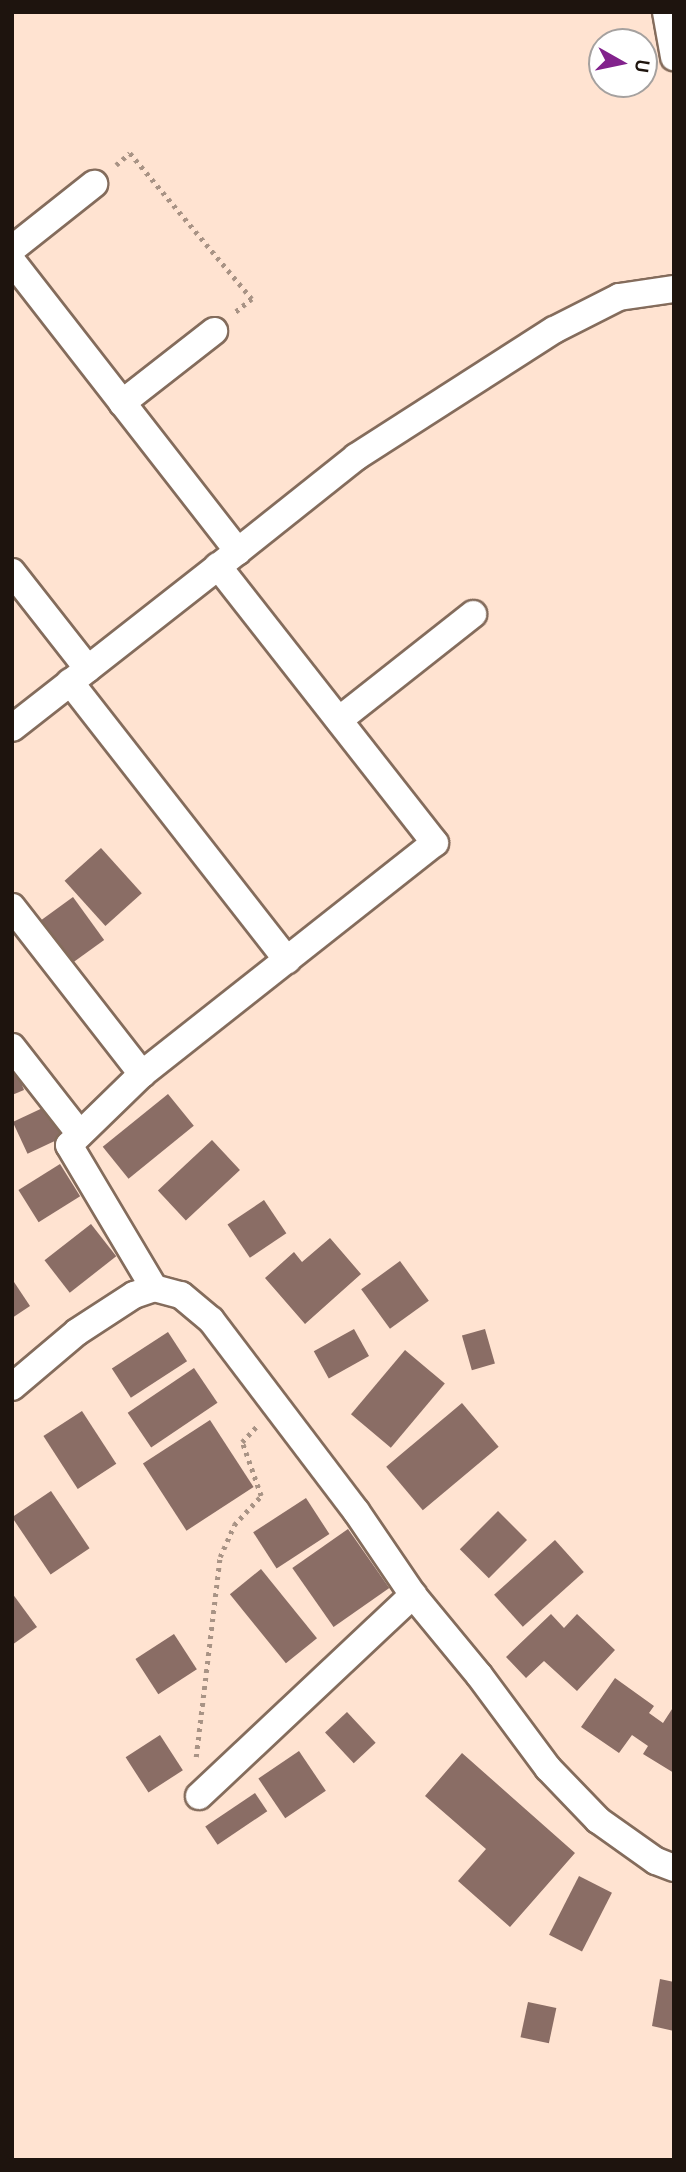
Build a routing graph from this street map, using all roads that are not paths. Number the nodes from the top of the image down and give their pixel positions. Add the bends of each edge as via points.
1 (666, 12) edge
2 (674, 57) edge
3 (94, 184) road end
4 (12, 249) edge
5 (12, 261) edge
6 (674, 289) edge
7 (214, 331) road end
8 (122, 403) junction
9 (228, 558) junction
10 (12, 572) edge
11 (473, 614) dead end
12 (79, 676) junction
13 (339, 720) junction
14 (12, 728) edge
15 (12, 907) edge
16 (287, 960) junction
17 (12, 1047) edge
18 (142, 1074) junction
19 (80, 1134) junction
20 (154, 1288) junction
21 (12, 1387) edge
22 (413, 1595) junction
23 (199, 1796) road end
24 (674, 1868) edge

1 - 2 street
3 - 4 street
5 - 8 street
6 - 9 street via 619,297 554,330 355,457
7 - 8 street
8 - 9 street
9 - 12 street
9 - 13 street
10 - 12 street
11 - 13 street
12 - 14 street
12 - 16 street
13 - 16 street via 435,843
15 - 18 street
16 - 18 street
17 - 19 street
18 - 19 street
19 - 20 street via 69,1144
20 - 21 street via 134,1295 77,1332
20 - 22 street via 181,1295 211,1320 356,1511
22 - 23 street
22 - 24 street via 548,1768 590,1812 656,1861

